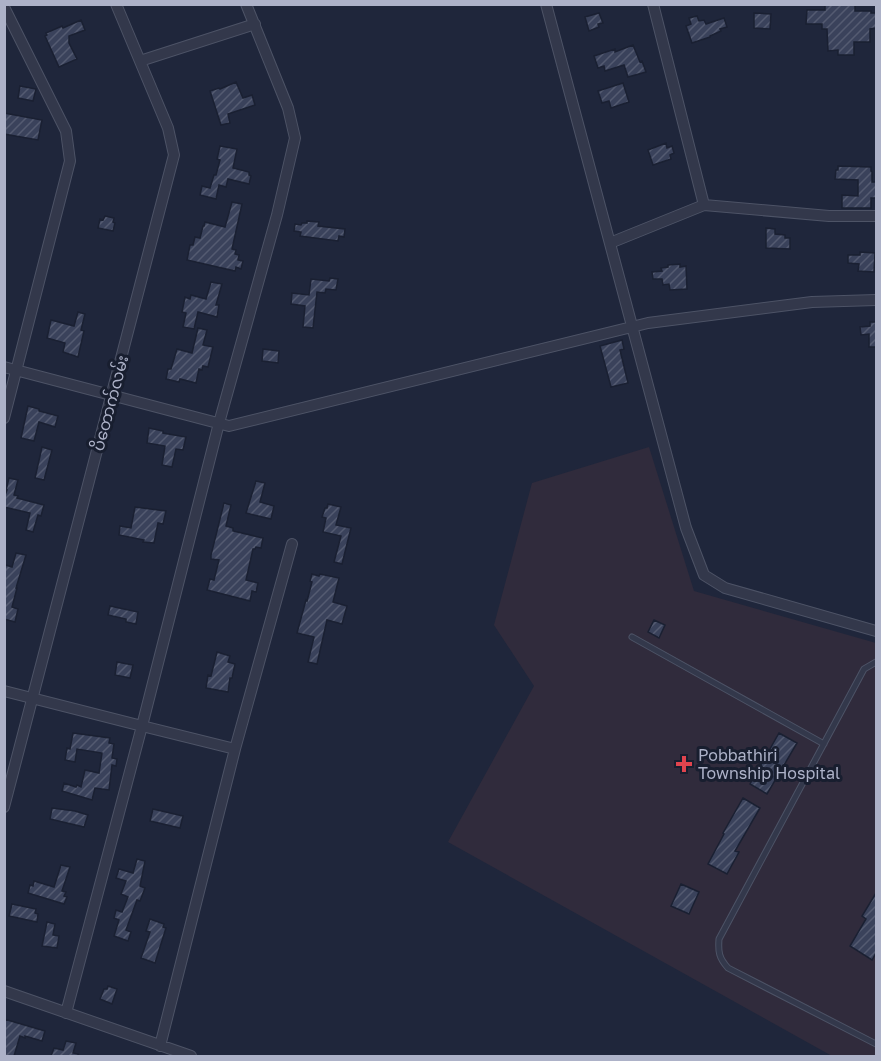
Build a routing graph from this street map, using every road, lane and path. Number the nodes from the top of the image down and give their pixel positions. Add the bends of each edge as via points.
1 (116, 4) edge
2 (246, 4) edge
3 (546, 4) edge
4 (653, 4) edge
5 (5, 11) edge
6 (255, 24) junction
7 (140, 61) junction
8 (704, 205) junction
9 (876, 216) edge
10 (610, 243) junction
11 (876, 300) edge
12 (632, 327) junction
13 (4, 367) edge
14 (17, 370) junction
15 (112, 395) junction
16 (4, 418) edge
17 (219, 423) junction
18 (292, 544) dead end
19 (876, 631) edge
20 (632, 637) dead end
21 (876, 662) edge
22 (4, 691) edge
23 (33, 699) junction
24 (142, 726) junction
25 (824, 744) junction
26 (235, 749) junction
27 (4, 807) edge
28 (4, 991) edge
29 (66, 1013) junction
30 (876, 1044) edge
31 (160, 1046) junction
32 (191, 1056) edge

1 - 7 street, ပိတောက်လမ်း
2 - 6 street
3 - 10 street
4 - 8 street
5 - 14 street via 66,131 70,161
6 - 7 street
6 - 17 street via 288,108 295,138
7 - 15 street, ပိတောက်လမ်း via 168,128 174,155
8 - 9 street via 828,216
8 - 10 street
10 - 12 street
11 - 12 street via 812,302
12 - 17 street via 229,426
12 - 19 street via 686,528 704,574 725,588
13 - 14 street
14 - 15 street
14 - 16 street
15 - 17 street
15 - 23 street, ပိတောက်လမ်း
17 - 24 street
18 - 26 street
20 - 25 lane
21 - 25 lane via 864,669
22 - 23 street
23 - 24 street
23 - 27 street, ပိတောက်လမ်း
24 - 26 street
24 - 29 street
25 - 30 lane via 719,939 718,951 728,968
26 - 31 street
28 - 29 street
29 - 31 street
31 - 32 street

